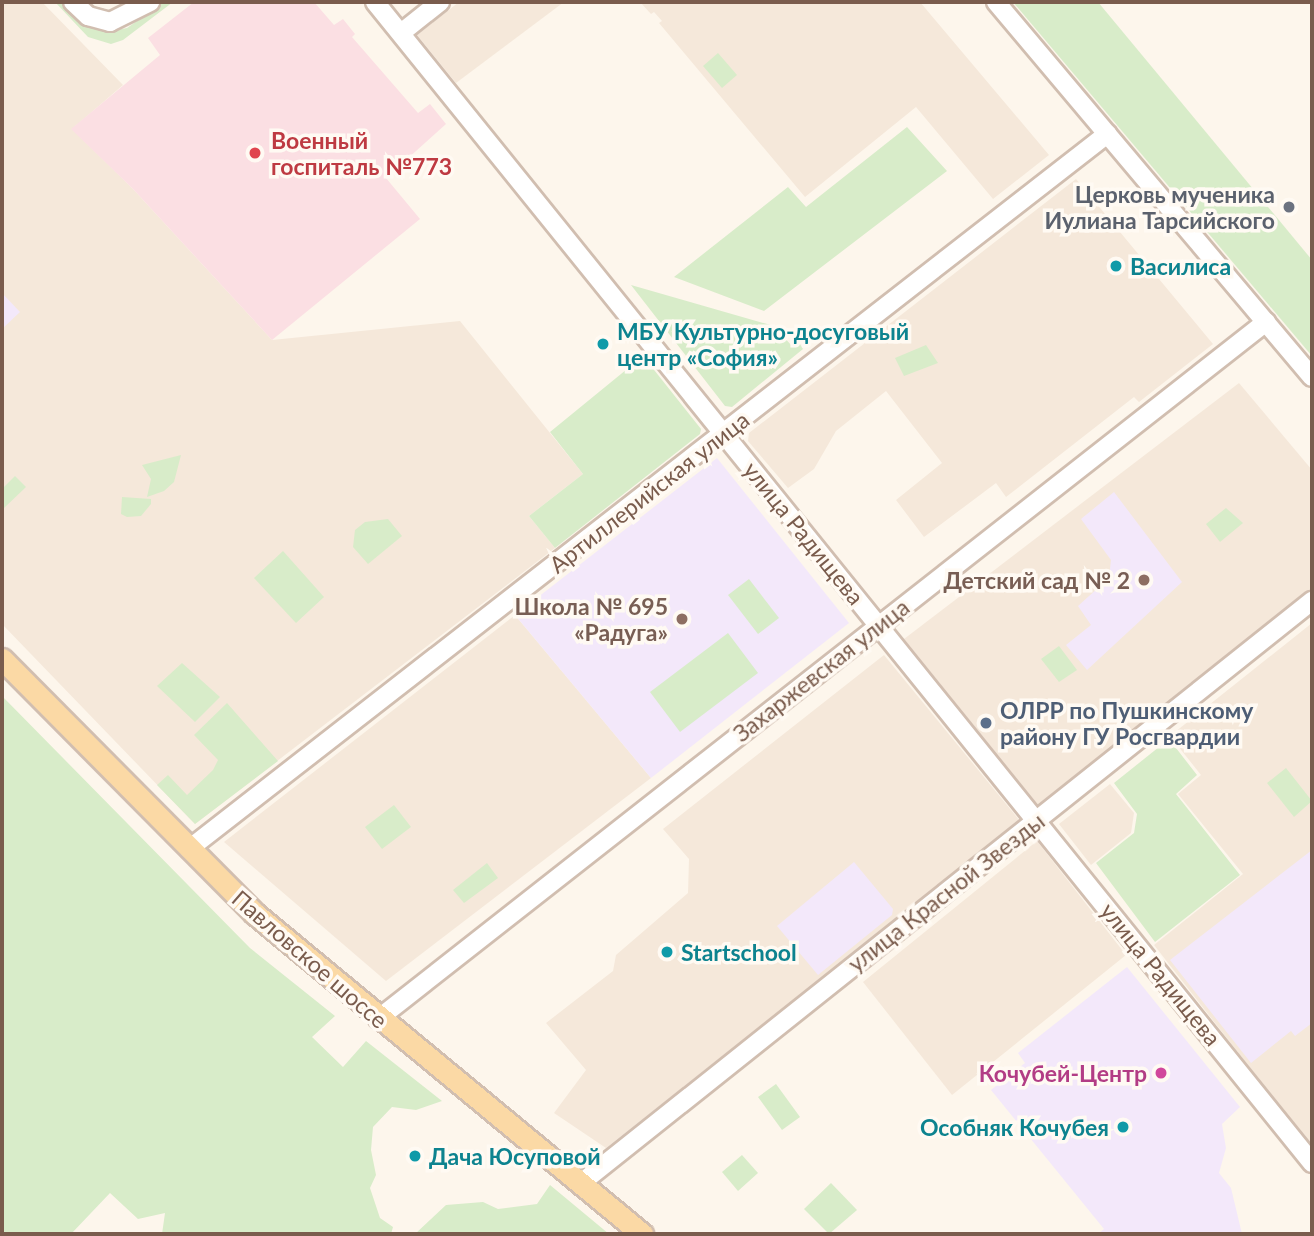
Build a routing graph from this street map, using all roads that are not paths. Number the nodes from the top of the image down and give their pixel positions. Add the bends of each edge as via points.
1 (73, 2) edge
2 (150, 2) edge
3 (375, 2) edge
4 (440, 2) edge
5 (996, 2) edge
6 (401, 33) junction
7 (1107, 135) junction
8 (1266, 323) junction
9 (1312, 377) edge
10 (724, 433) junction
11 (1312, 601) edge
12 (879, 624) junction
13 (2, 659) edge
14 (1038, 820) junction
15 (189, 849) junction
16 (378, 1019) junction
17 (1312, 1163) edge
18 (580, 1184) junction
19 (642, 1234) edge

1 - 2 street via 88,16 110,22
3 - 6 street, улица Радищева
4 - 6 street
5 - 7 street
6 - 10 street, улица Радищева
7 - 8 street
7 - 10 street, Артиллерийская улица
8 - 9 street
8 - 12 street, Захаржевская улица
10 - 12 street, улица Радищева
10 - 15 street, Артиллерийская улица
11 - 14 street, улица Красной Звезды
12 - 14 street, улица Радищева
12 - 16 street, Захаржевская улица
13 - 15 main road, Павловское шоссе
14 - 17 street, улица Радищева
14 - 18 street, улица Красной Звезды
15 - 16 main road, Павловское шоссе via 254,913
16 - 18 main road, Павловское шоссе
18 - 19 main road, Павловское шоссе

